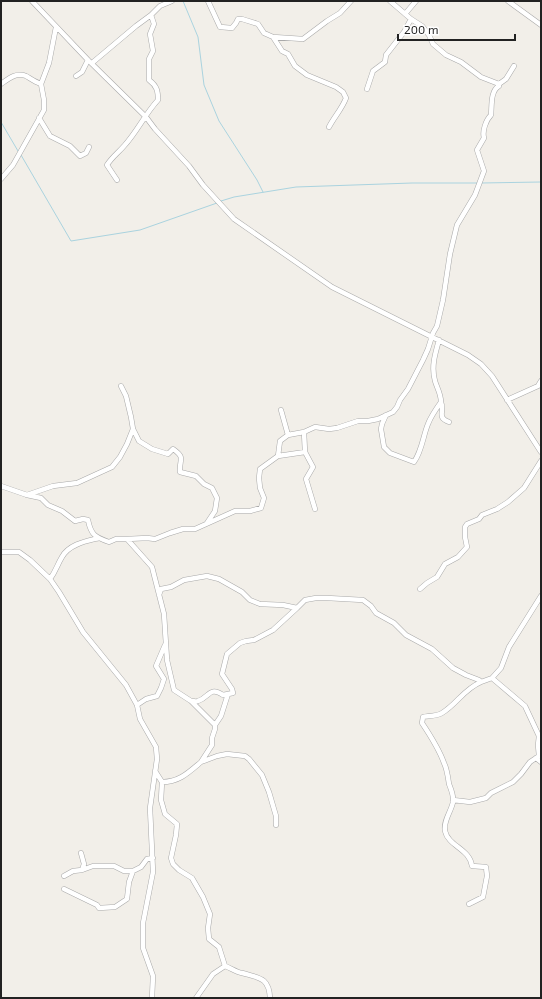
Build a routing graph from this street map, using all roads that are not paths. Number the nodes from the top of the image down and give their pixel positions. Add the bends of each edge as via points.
1 (32, 1) edge
2 (172, 1) edge
3 (208, 1) edge
4 (351, 1) edge
5 (390, 1) edge
6 (416, 1) edge
7 (508, 1) edge
8 (405, 14) junction
9 (151, 15) junction
10 (411, 20) junction
11 (541, 25) edge
12 (56, 27) junction
13 (273, 37) junction
14 (90, 61) junction
15 (514, 66) dead end
16 (76, 76) dead end
17 (1, 84) edge
18 (41, 84) junction
19 (499, 84) junction
20 (366, 89) dead end
21 (146, 117) junction
22 (39, 118) junction
23 (329, 127) dead end
24 (89, 147) dead end
25 (1, 179) edge
26 (117, 180) dead end
27 (432, 337) junction
28 (440, 340) junction
29 (541, 381) edge
30 (121, 386) dead end
31 (507, 400) junction
32 (441, 402) junction
33 (281, 410) dead end
34 (386, 415) junction
35 (450, 422) dead end
36 (133, 429) junction
37 (304, 432) junction
38 (288, 436) junction
39 (305, 452) junction
40 (541, 452) edge
41 (278, 456) junction
42 (541, 461) edge
43 (1, 486) edge
44 (27, 495) junction
45 (315, 509) dead end
46 (207, 523) junction
47 (99, 538) junction
48 (127, 539) junction
49 (1, 552) edge
50 (50, 579) junction
51 (420, 589) dead end
52 (159, 596) junction
53 (541, 596) edge
54 (297, 608) junction
55 (165, 645) junction
56 (492, 678) junction
57 (481, 682) junction
58 (228, 694) junction
59 (191, 701) junction
60 (137, 705) junction
61 (215, 725) junction
62 (540, 736) edge
63 (201, 762) junction
64 (156, 771) junction
65 (162, 782) junction
66 (453, 800) junction
67 (276, 825) dead end
68 (81, 853) dead end
69 (153, 858) junction
70 (82, 870) junction
71 (133, 871) junction
72 (64, 876) dead end
73 (64, 889) dead end
74 (469, 904) dead end
75 (225, 966) junction
76 (152, 998) edge
77 (196, 998) edge
78 (270, 998) edge

1 - 12 street
2 - 9 street via 160,6
3 - 13 street via 220,27 232,28 238,19 242,18 258,24 264,33
4 - 13 street via 340,13 303,39
5 - 8 street
6 - 8 street
7 - 11 street
8 - 10 street
9 - 14 street
9 - 21 street via 154,24 150,34 153,51 149,59 149,80 155,84 158,100
10 - 19 street via 422,26 433,44 446,55 462,62 481,77
10 - 20 street via 386,55 385,62 373,71
12 - 14 street
12 - 18 street via 49,63
13 - 23 street via 295,66 307,75 343,92 346,98 342,110 334,117
14 - 16 street
14 - 21 street
15 - 19 street via 506,79
17 - 18 street via 10,77 25,76
18 - 22 street via 44,110
19 - 27 street via 495,90 491,116 482,134 484,138 477,150 484,171 475,195 457,225 443,300
21 - 26 street via 107,165
21 - 27 street via 234,219 332,287
22 - 24 street via 50,136 70,146 80,156 86,153
22 - 25 street via 13,165
27 - 28 street
27 - 34 street via 408,389 393,412
28 - 31 street via 481,364
28 - 32 street via 433,370
29 - 31 street via 538,386
30 - 36 street via 128,403
31 - 40 street
32 - 34 street via 428,423 422,447 414,462 384,447 381,429
32 - 35 street via 442,417
33 - 38 street
34 - 37 street via 368,421 350,422 337,428 315,427
36 - 44 street via 120,457 112,467 77,483 53,486
36 - 46 street via 139,442 152,449 168,454 173,449 180,454 180,472 196,476 212,488 217,498 215,511
37 - 38 street
37 - 39 street
38 - 41 street via 280,441
39 - 41 street
39 - 45 street via 314,467 306,479
41 - 46 street via 260,469 260,488 264,498 261,508 235,512
42 - 51 street via 524,488 508,502 467,524 467,547 458,557 445,564 437,577
43 - 44 street
44 - 47 street via 41,498 75,521 88,520 90,531
46 - 48 street via 195,529 170,532 155,539
47 - 48 street via 109,542
47 - 50 street via 75,545 63,555 57,571
48 - 52 street via 152,567
49 - 50 street via 19,552
50 - 60 street via 83,632 126,685
52 - 54 street via 161,589 184,580 207,576 219,579 260,604
52 - 55 street via 164,614
53 - 56 street via 509,647 501,668
54 - 57 street via 305,600 316,598 363,600 376,613 394,623 406,635 432,649 453,668
54 - 58 street via 273,630 254,640 240,643 227,654 222,674 232,689 233,693
55 - 59 street via 174,690
55 - 60 street via 156,666 164,679 161,688 157,696
56 - 57 street
56 - 62 street via 525,706
57 - 66 street via 466,690 441,714 423,717 422,722 444,763
58 - 59 street via 223,695 217,691 198,701
58 - 61 street via 221,716
59 - 61 street
60 - 64 street via 140,719 158,753
61 - 63 street via 212,745
62 - 66 street via 538,757 530,762 513,782 486,798 470,802
63 - 65 street via 177,780
63 - 67 street via 227,754 246,756 262,775 276,816
64 - 65 street
64 - 69 street via 150,808
65 - 75 street via 165,814 177,824 171,858 173,864 196,882 210,914 209,939 219,947
66 - 74 street via 445,823 445,832 471,859 472,866 486,867 483,897
68 - 70 street via 84,864
69 - 71 street via 147,859 141,867
69 - 76 street via 152,880 143,923 145,954 153,976
70 - 71 street via 93,866 114,866 124,871
70 - 72 street
71 - 73 street via 127,899 115,907 99,908
75 - 77 street via 213,974
75 - 78 street via 260,978 267,983

